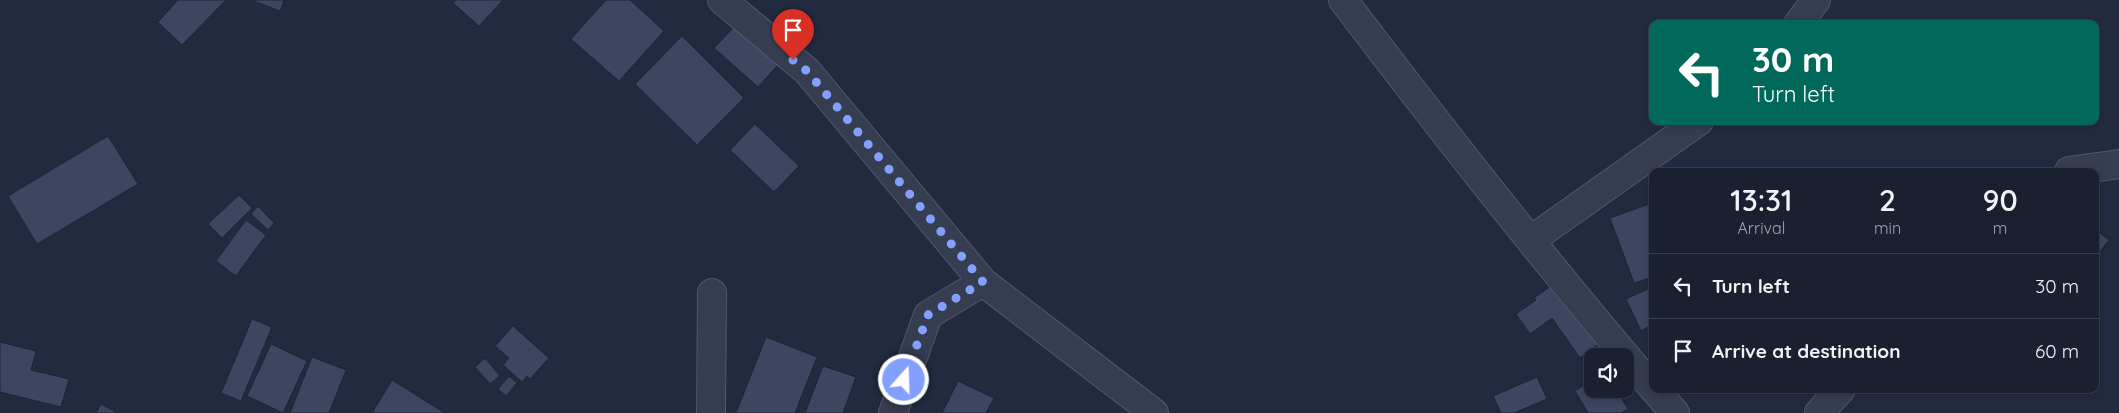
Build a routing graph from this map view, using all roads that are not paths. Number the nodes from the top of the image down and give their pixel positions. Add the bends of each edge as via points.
1 (722, 0) edge
2 (1343, 0) edge
3 (1816, 0) edge
4 (1801, 20) edge
5 (1693, 125) edge
6 (2119, 164) edge
7 (2090, 168) edge
8 (1531, 240) junction
9 (983, 282) junction
10 (712, 293) dead end
11 (1649, 383) edge
12 (1657, 393) edge
13 (1837, 393) edge
14 (711, 413) edge
15 (893, 413) edge
16 (1154, 413) edge
17 (1675, 413) edge
18 (1818, 413) edge

1 - 9 street via 807,71
2 - 8 street
3 - 4 street
5 - 8 street
6 - 7 street
8 - 11 street
9 - 15 street via 928,315
9 - 16 street
10 - 14 street
12 - 17 street
13 - 18 street

